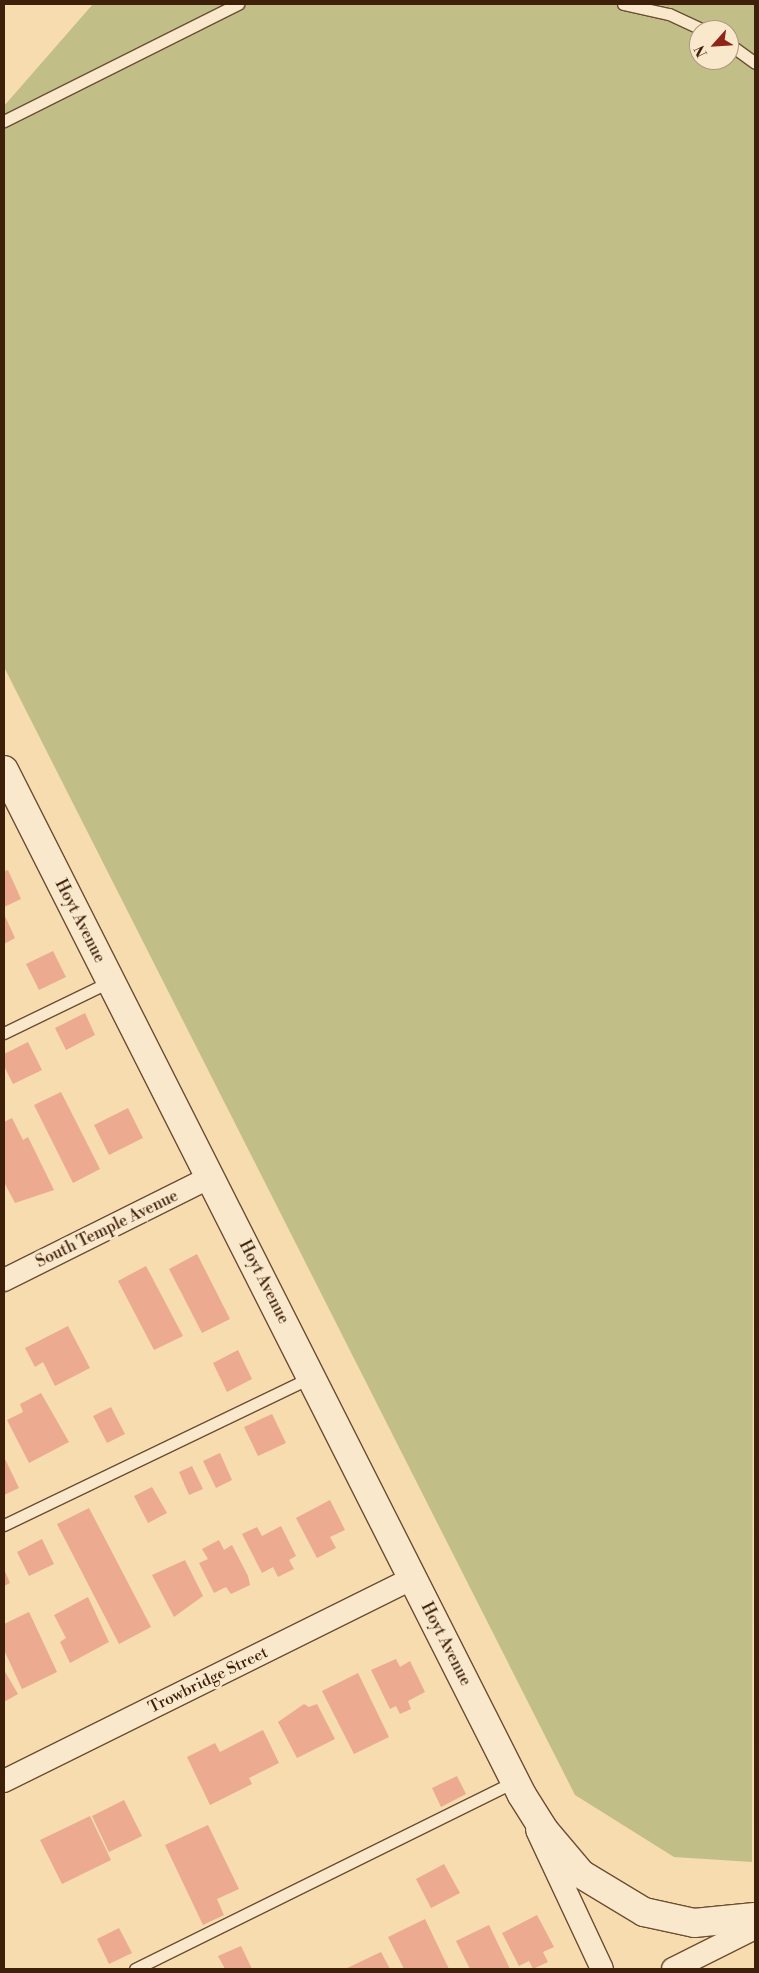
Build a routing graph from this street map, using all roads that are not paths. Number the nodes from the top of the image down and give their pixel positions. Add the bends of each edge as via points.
1 (238, 4) edge
2 (623, 4) edge
3 (689, 23) edge
4 (739, 51) edge
5 (755, 63) edge
6 (4, 121) edge
7 (7, 783) edge
8 (111, 980) junction
9 (4, 1033) edge
10 (211, 1178) junction
11 (4, 1280) edge
12 (312, 1377) junction
13 (4, 1525) edge
14 (413, 1578) junction
15 (4, 1781) edge
16 (519, 1788) junction
17 (755, 1917) edge
18 (755, 1928) edge
19 (135, 1969) edge
20 (602, 1969) edge
21 (673, 1969) edge

1 - 6 lane
2 - 3 lane via 669,14
4 - 5 lane
7 - 8 main road, Hoyt Avenue
8 - 9 lane
8 - 10 main road, Hoyt Avenue
10 - 11 street, South Temple Avenue
10 - 12 main road, Hoyt Avenue
12 - 13 lane
12 - 14 main road, Hoyt Avenue
14 - 15 street, Trowbridge Street
14 - 16 main road, Hoyt Avenue
16 - 17 main road, Hoyt Avenue via 561,1854 581,1874 628,1905 662,1918 713,1923
16 - 19 lane
16 - 20 street, Hoyt Avenue
18 - 21 street

